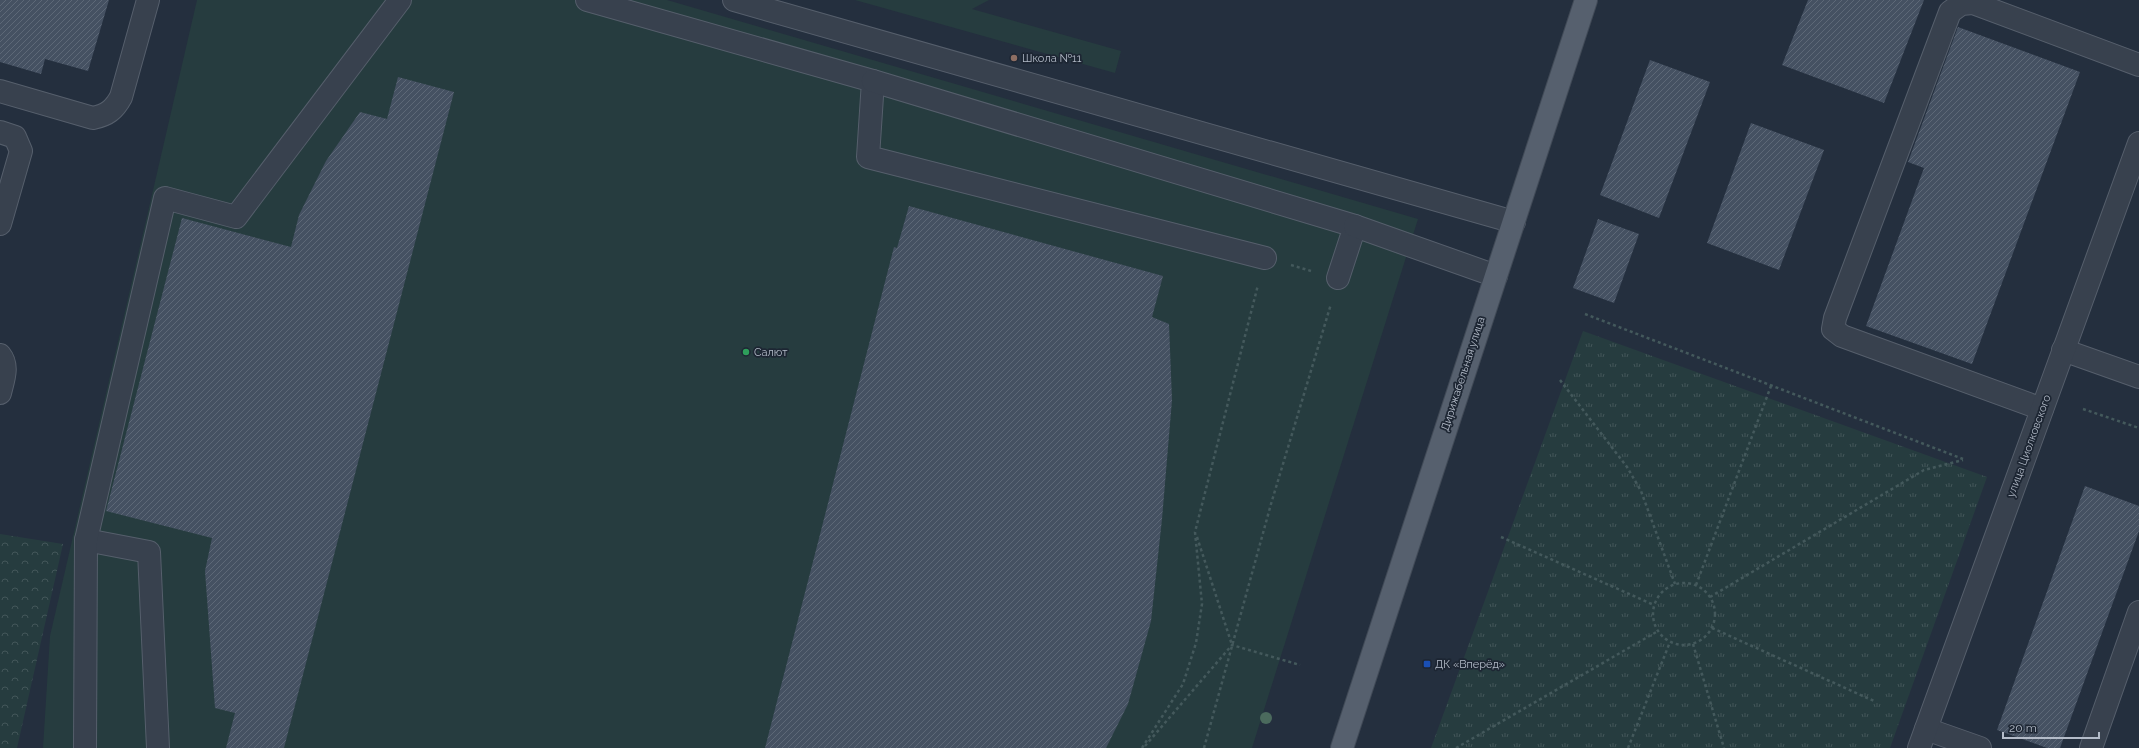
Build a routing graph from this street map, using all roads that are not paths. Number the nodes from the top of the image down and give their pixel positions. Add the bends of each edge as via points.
1 (148, 0) edge
2 (400, 0) edge
3 (587, 0) edge
4 (734, 0) edge
5 (1586, 0) edge
6 (2139, 65) edge
7 (873, 81) junction
8 (0, 91) edge
9 (0, 132) edge
10 (2139, 143) edge
11 (1514, 222) junction
12 (0, 224) edge
13 (1355, 226) junction
14 (1265, 258) road end
15 (1496, 276) junction
16 (1338, 278) road end
17 (2063, 350) junction
18 (0, 355) edge
19 (2139, 377) edge
20 (0, 393) edge
21 (2042, 408) junction
22 (86, 540) junction
23 (2139, 612) edge
24 (1923, 738) edge
25 (85, 748) edge
26 (158, 748) edge
27 (1342, 748) edge
28 (1980, 748) edge
29 (2091, 748) edge

1 - 8 street via 121,97 115,108 104,116 93,118
2 - 22 street via 236,217 165,198
3 - 7 street
4 - 11 street
5 - 11 main road, Дирижабельная улица
6 - 21 street via 1973,3 1961,4 1950,12 1835,318 1833,329 1842,336
7 - 13 street
7 - 14 street via 868,157
9 - 12 street via 15,137 21,150
10 - 17 street, улица Циолковского
11 - 15 main road, Дирижабельная улица
13 - 15 street
13 - 16 street
15 - 27 main road, Дирижабельная улица
17 - 19 street
17 - 21 street, улица Циолковского
18 - 20 street via 5,372
21 - 24 street, улица Циолковского
22 - 25 street
22 - 26 street via 149,552
23 - 29 street
24 - 28 street

